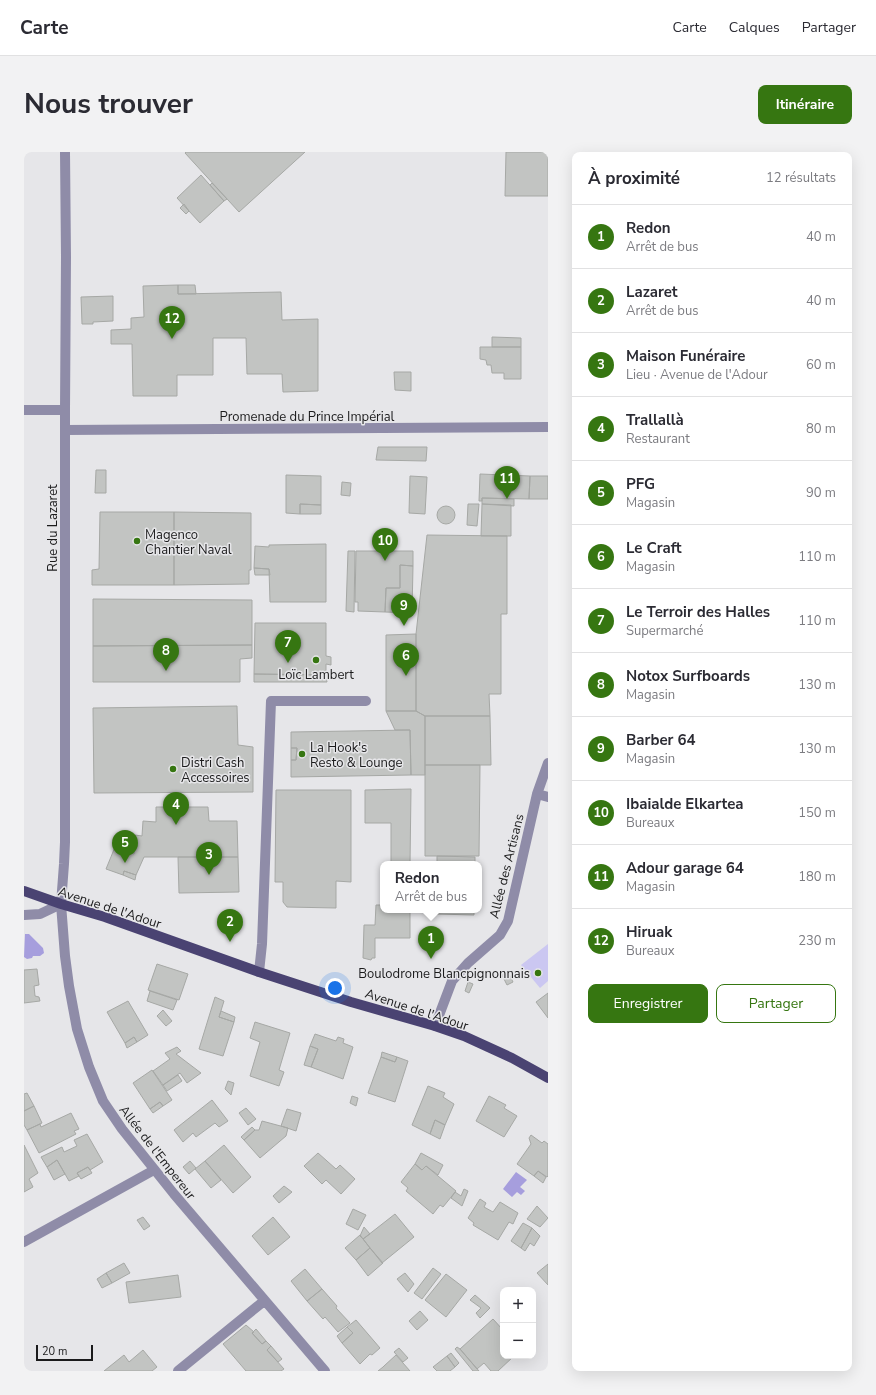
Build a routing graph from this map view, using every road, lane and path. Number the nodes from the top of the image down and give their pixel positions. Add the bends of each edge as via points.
1 (65, 152) edge
2 (24, 410) edge
3 (65, 410) junction
4 (548, 428) edge
5 (65, 430) junction
6 (366, 701) dead end
7 (548, 763) edge
8 (537, 794) junction
9 (548, 797) edge
10 (24, 890) edge
11 (61, 904) junction
12 (24, 915) edge
13 (259, 972) junction
14 (435, 1026) junction
15 (548, 1078) edge
16 (154, 1170) junction
17 (24, 1242) edge
18 (264, 1301) junction
19 (178, 1371) edge
20 (325, 1371) edge

1 - 3 street, Rue du Lazaret
2 - 3 street
3 - 5 street, Rue du Lazaret
4 - 5 street, Promenade du Prince Impérial
5 - 11 street, Rue du Lazaret via 64,864
6 - 13 street via 270,701
7 - 8 street, Allée des Artisans
8 - 9 street
8 - 14 street, Allée des Artisans via 508,921 500,935 452,980
10 - 11 main road, Avenue de l'Adour
11 - 12 street via 40,914
11 - 13 main road, Avenue de l'Adour
11 - 16 street, Allée de l'Empereur via 69,986 77,1029 89,1067 103,1101
13 - 14 main road, Avenue de l'Adour
14 - 15 main road, Avenue de l'Adour via 512,1058
16 - 17 street
16 - 18 street, Allée de l'Empereur
18 - 19 street
18 - 20 street, Allée de l'Empereur

